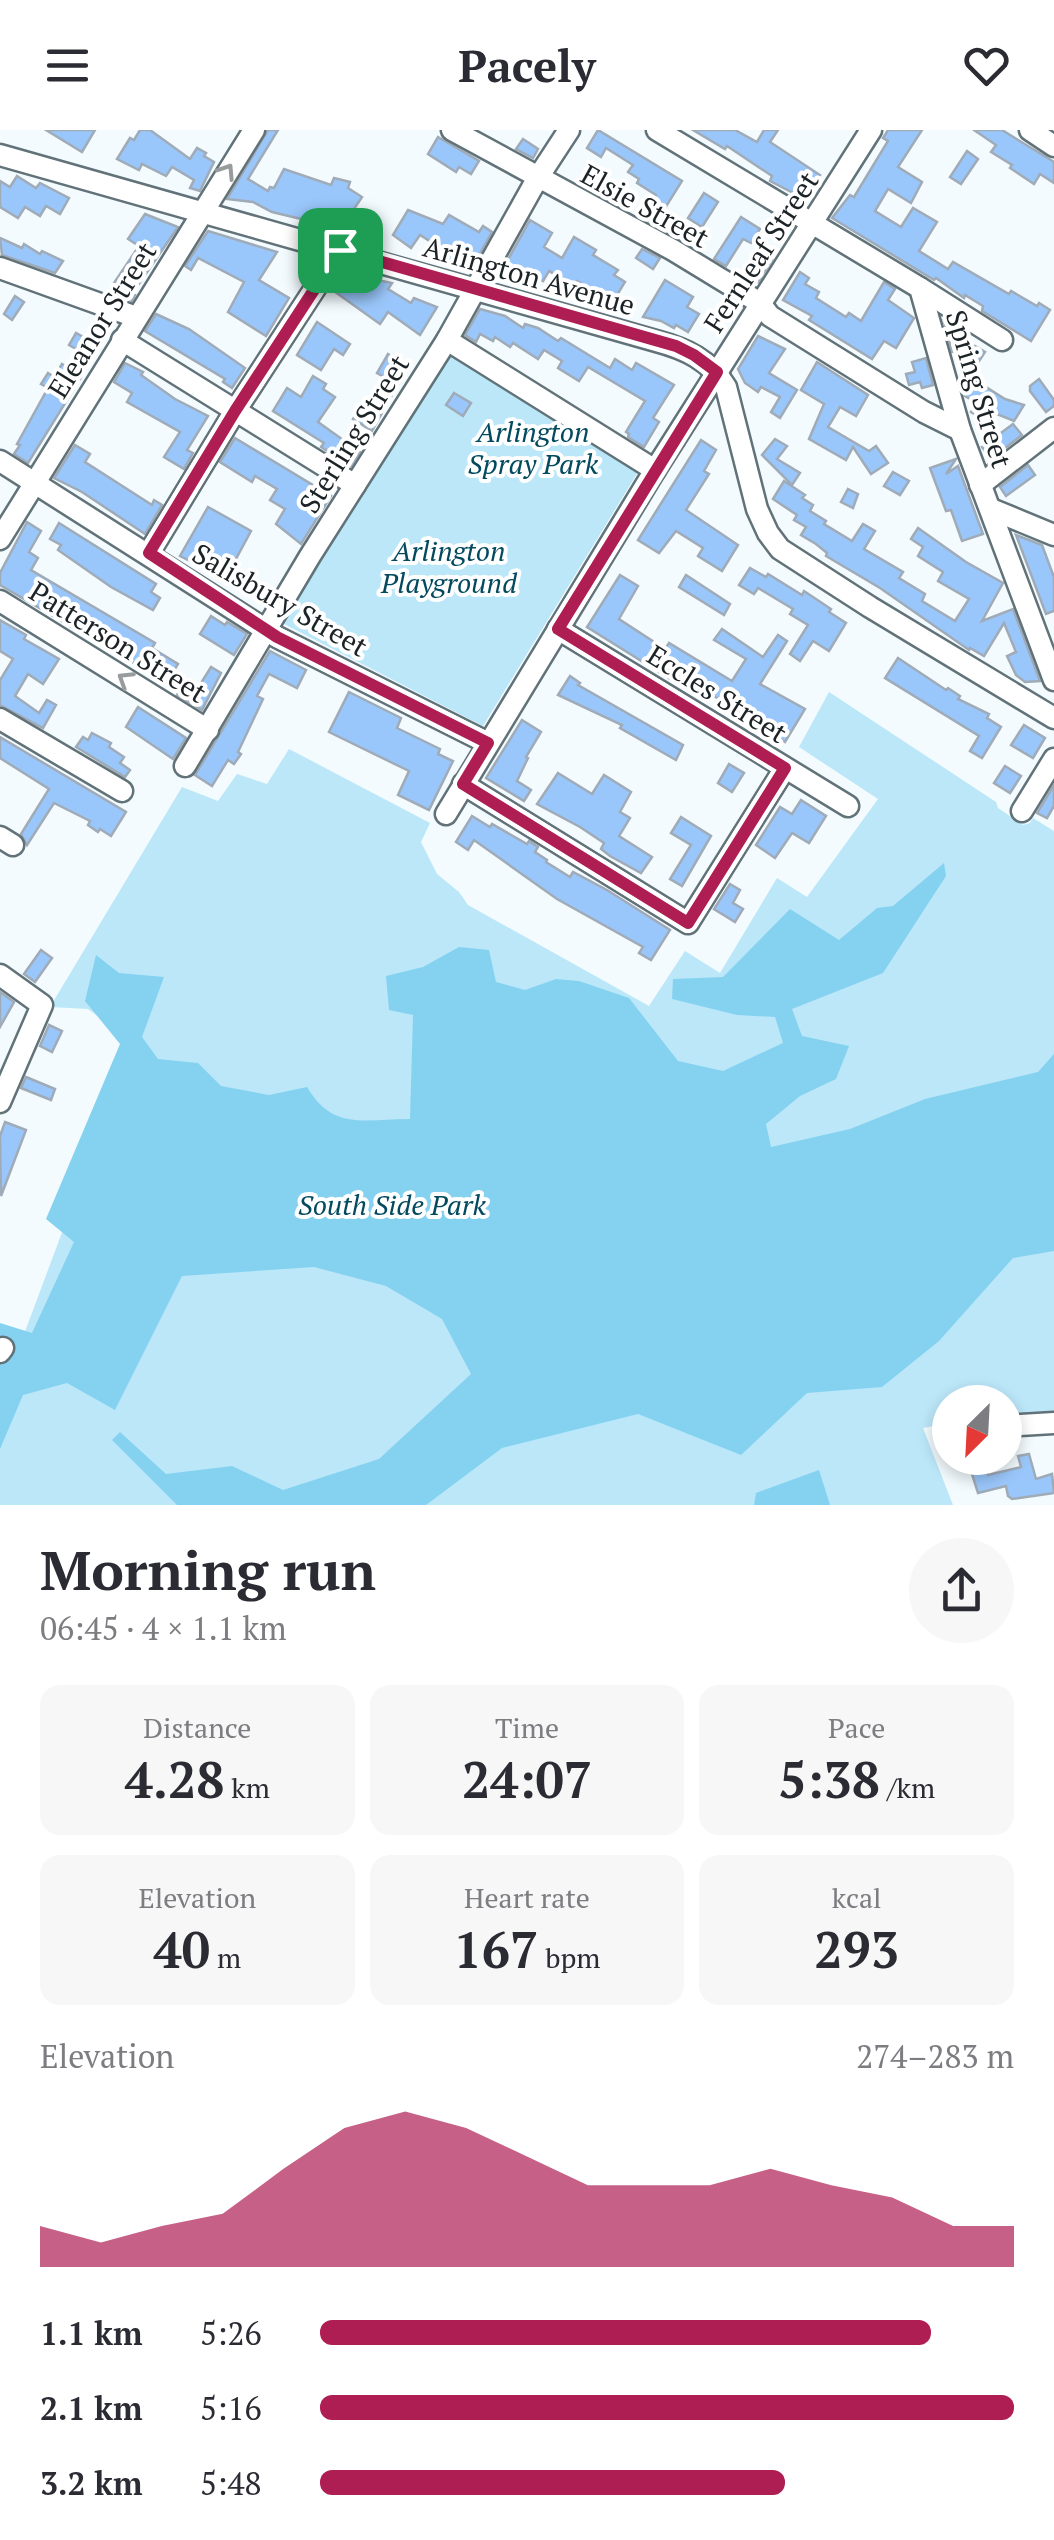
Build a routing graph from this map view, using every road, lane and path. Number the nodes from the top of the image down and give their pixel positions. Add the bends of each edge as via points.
1 (254, 130) edge
2 (452, 130) edge
3 (569, 130) edge
4 (657, 130) edge
5 (871, 130) edge
6 (1030, 130) edge
7 (1054, 146) edge
8 (0, 155) edge
9 (537, 179) junction
10 (201, 212) junction
11 (812, 222) junction
12 (340, 250) junction
13 (0, 268) edge
14 (920, 288) junction
15 (475, 291) junction
16 (760, 303) junction
17 (136, 316) junction
18 (122, 340) junction
19 (447, 340) junction
20 (1002, 340) dead end
21 (717, 372) junction
22 (235, 411) junction
23 (1054, 428) edge
24 (960, 430) junction
25 (0, 461) edge
26 (655, 470) junction
27 (35, 484) junction
28 (355, 485) junction
29 (980, 485) junction
30 (991, 509) junction
31 (1054, 535) edge
32 (0, 540) edge
33 (149, 553) junction
34 (0, 601) edge
35 (267, 629) junction
36 (558, 629) junction
37 (1054, 680) edge
38 (0, 718) edge
39 (1054, 718) edge
40 (208, 730) junction
41 (488, 743) junction
42 (1054, 759) edge
43 (185, 766) dead end
44 (785, 768) junction
45 (463, 784) junction
46 (122, 791) dead end
47 (848, 806) dead end
48 (1022, 810) dead end
49 (446, 814) dead end
50 (0, 976) edge
51 (1, 1095) edge
52 (1054, 1423) edge
53 (1022, 1425) edge

10 -> 1 street, Eleanor Street
2 - 9 street, Elsie Street
3 - 9 street, Sterling Street
4 - 11 street, Spring Street
5 - 11 street, Fernleaf Street
6 - 7 street
8 - 10 street, Arlington Avenue
9 - 15 street, Sterling Street
9 - 16 street, Elsie Street
10 - 12 street, Arlington Avenue
10 - 17 street, Eleanor Street
11 - 14 street, Spring Street
11 - 16 street, Fernleaf Street
12 - 15 street, Arlington Avenue
12 - 22 street
13 - 17 street
14 - 20 street
14 - 24 street, Spring Street
15 - 19 street, Sterling Street
15 - 21 street, Arlington Avenue via 676,346
16 - 21 street, Fernleaf Street
16 - 24 street, Elsie Street via 770,316
17 - 18 street, Eleanor Street
18 - 22 street
18 - 27 street, Eleanor Street
19 - 26 street
19 - 28 street, Sterling Street
21 - 26 street, Fernleaf Street
21 - 39 street via 757,509 780,549
22 - 28 street
22 - 33 street
23 - 29 street
24 - 29 street, Spring Street
25 - 27 street, Salisbury Street
26 - 36 street, Fernleaf Street
27 - 32 street, Eleanor Street
27 - 33 street, Salisbury Street
28 - 35 street, Sterling Street
29 - 30 street, Spring Street
30 - 31 street
30 - 37 street, Spring Street
33 - 35 street, Salisbury Street
40 -> 34 street, Patterson Street
35 - 40 street, Sterling Street
35 - 41 street, Salisbury Street
36 - 41 street, Fernleaf Street
36 - 44 street, Eccles Street
38 - 46 street
40 - 43 street, Sterling Street
41 - 45 street, Fernleaf Street
42 - 48 street
44 - 45 street via 688,923
44 - 47 street, Eccles Street
45 - 49 street, Fernleaf Street
50 - 51 street via 42,1005
52 - 53 street

